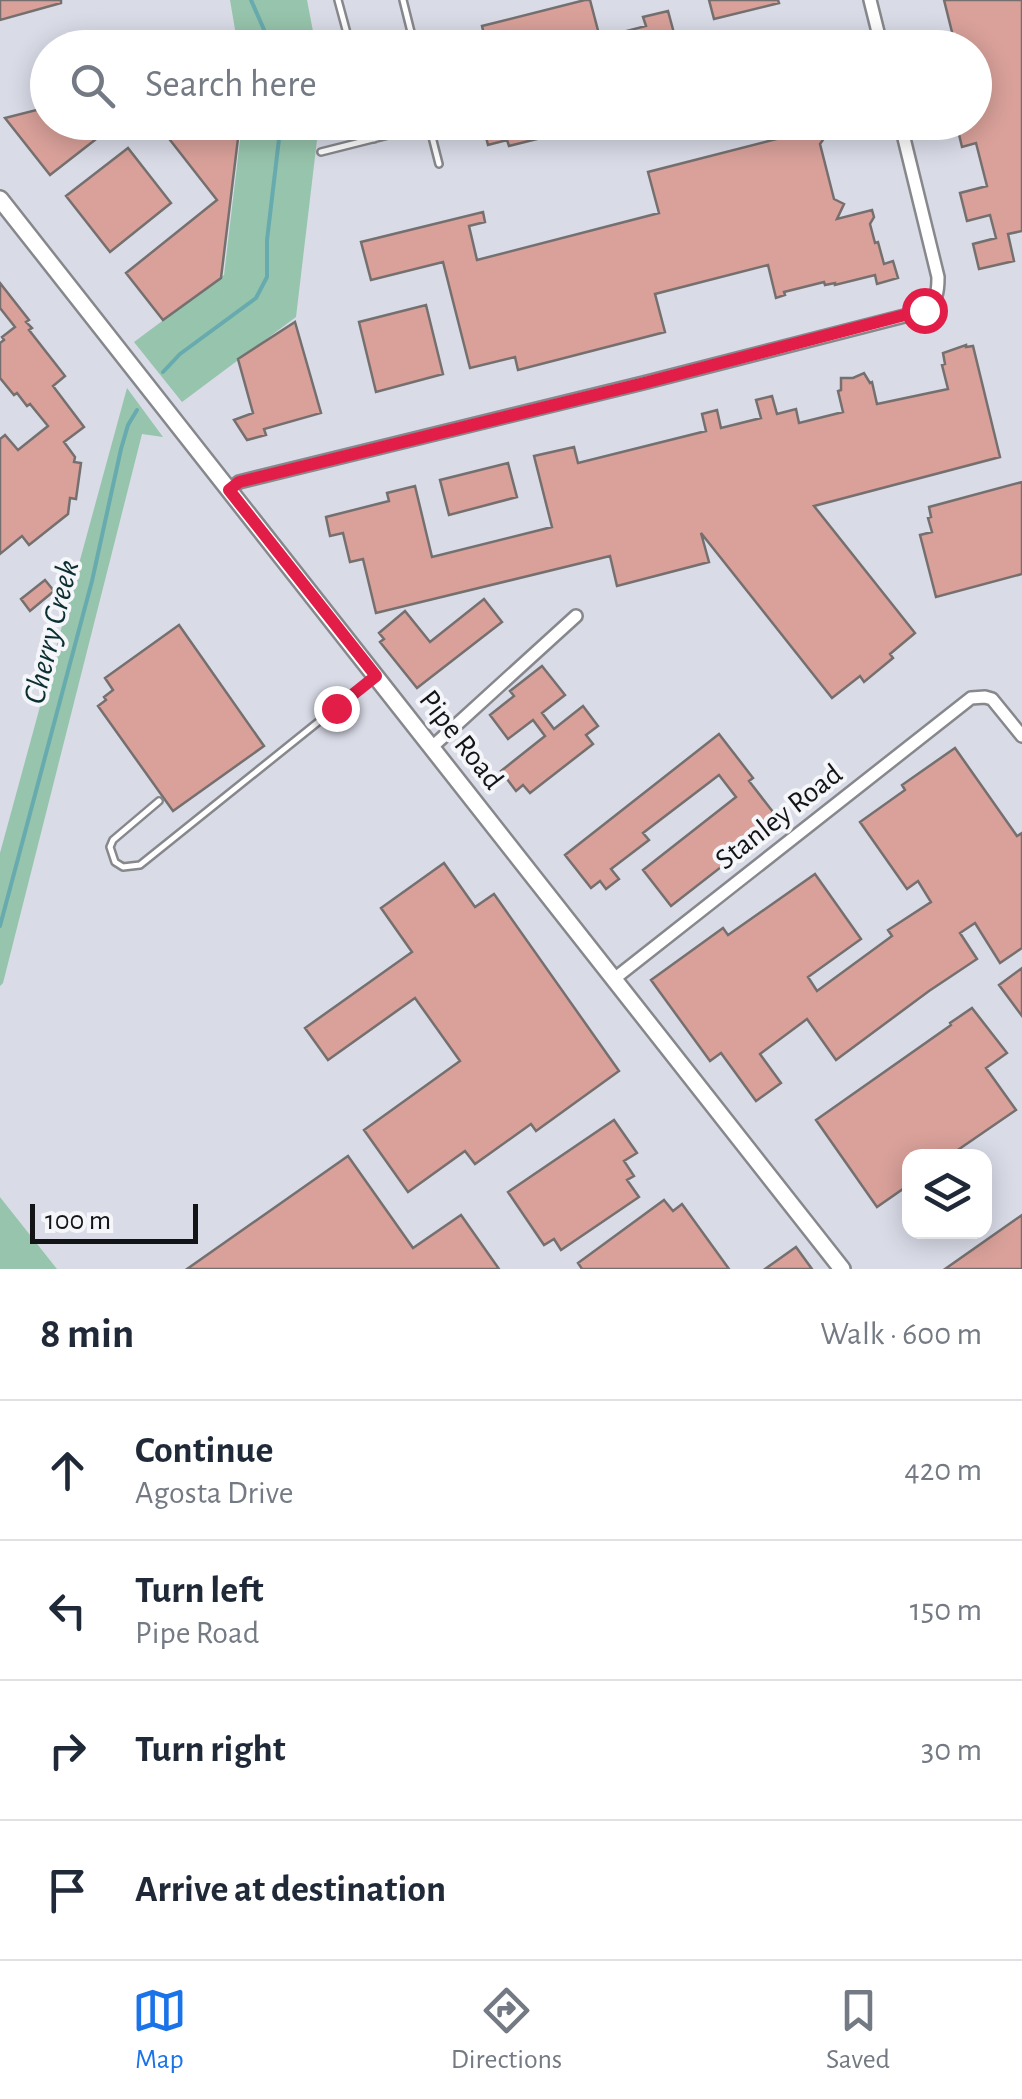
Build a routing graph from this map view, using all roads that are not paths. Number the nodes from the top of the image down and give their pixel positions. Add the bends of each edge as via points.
1 (338, 0) edge
2 (403, 0) edge
3 (870, 0) edge
4 (346, 30) edge
5 (410, 30) edge
6 (878, 30) edge
7 (370, 140) edge
8 (433, 140) edge
9 (904, 140) edge
10 (322, 152) dead end
11 (439, 164) dead end
12 (0, 198) edge
13 (229, 490) junction
14 (576, 616) dead end
15 (376, 676) junction
16 (1022, 736) edge
17 (432, 747) junction
18 (159, 802) dead end
19 (614, 979) junction
20 (842, 1269) edge

1 - 4 lane
2 - 5 lane
3 - 6 street
7 - 10 lane
8 - 11 lane
9 - 13 street via 938,276 938,292 924,310 239,482
12 - 13 street, Pipe Road
13 - 15 street, Pipe Road
14 - 17 street
15 - 17 street, Pipe Road
15 - 18 lane via 140,865 114,862 113,840
16 - 19 street, Stanley Road via 992,700 971,698
17 - 19 street, Pipe Road
19 - 20 street, Pipe Road

